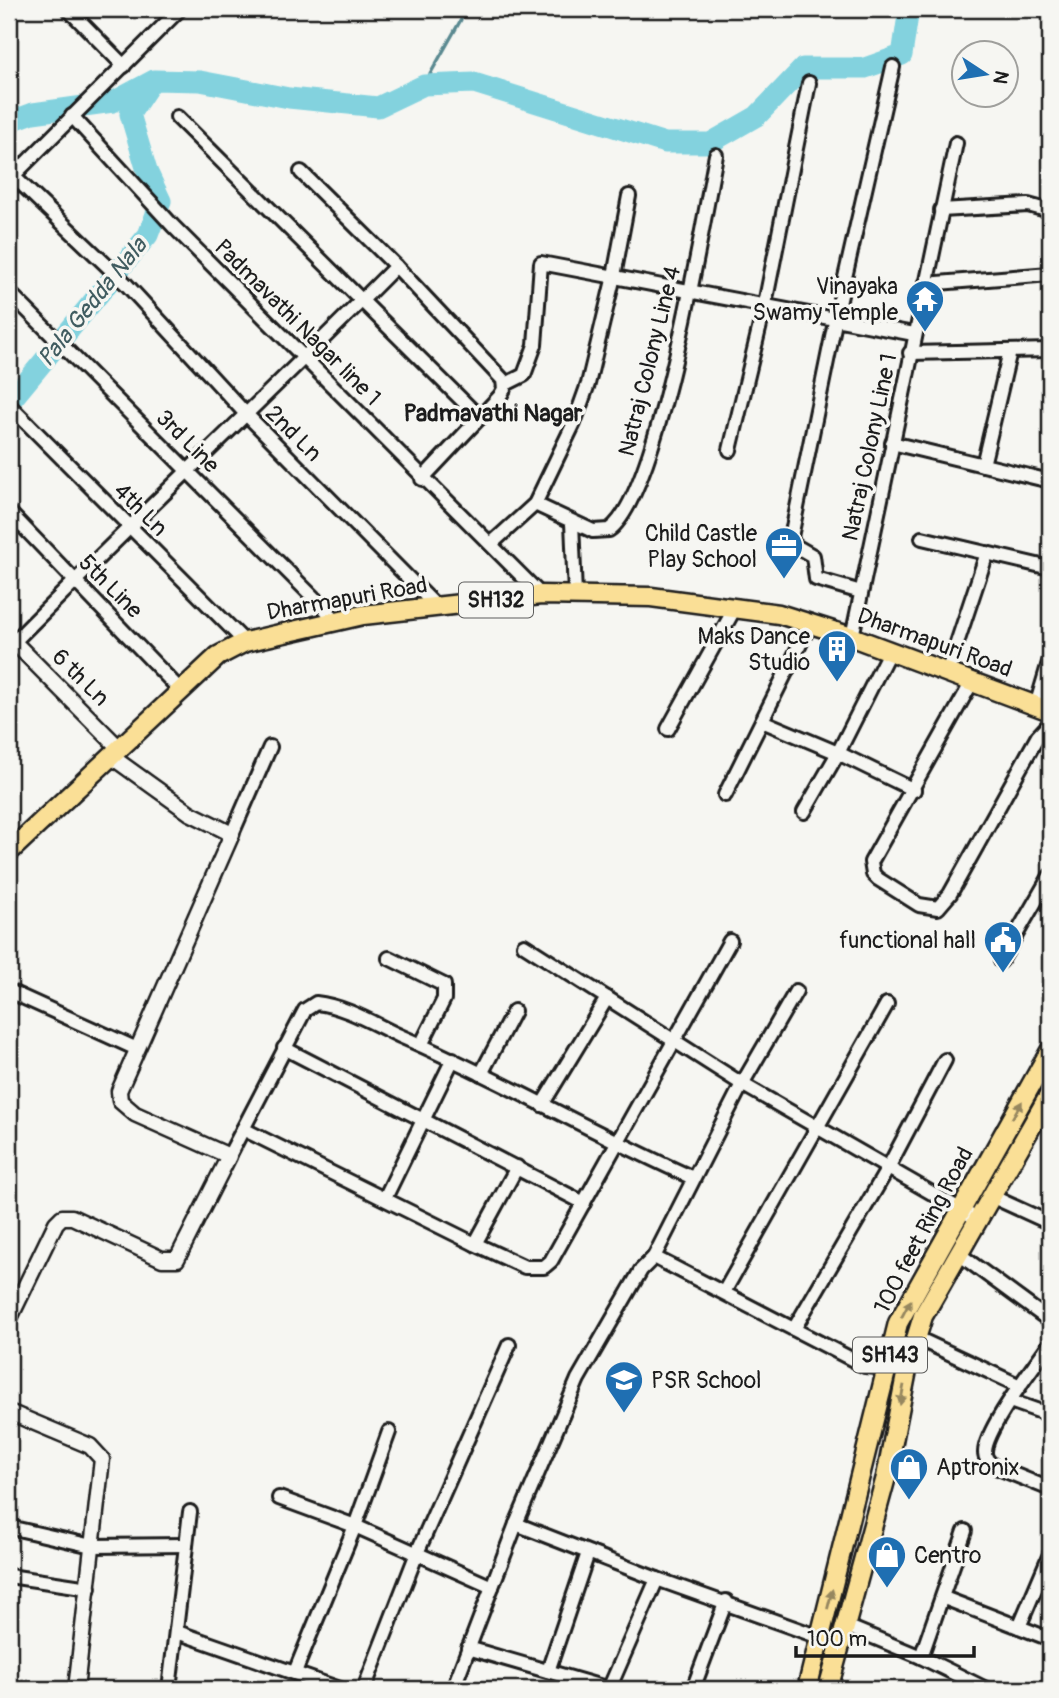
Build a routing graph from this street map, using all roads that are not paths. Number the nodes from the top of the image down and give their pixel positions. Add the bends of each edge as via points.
1 (68, 9) edge
2 (180, 9) edge
3 (124, 66) junction
4 (893, 68) dead end
5 (808, 83) dead end
6 (72, 116) junction
7 (177, 117) dead end
8 (956, 143) dead end
9 (716, 155) dead end
10 (301, 173) dead end
11 (10, 176) edge
12 (629, 196) dead end
13 (941, 210) junction
14 (1050, 211) edge
15 (396, 266) junction
16 (1050, 274) edge
17 (614, 276) junction
18 (925, 284) junction
19 (690, 290) junction
20 (9, 292) edge
21 (361, 302) junction
22 (765, 304) junction
23 (836, 317) junction
24 (914, 334) junction
25 (1050, 350) edge
26 (1010, 351) junction
27 (910, 353) junction
28 (306, 358) junction
29 (504, 385) junction
30 (9, 405) edge
31 (245, 413) junction
32 (480, 418) junction
33 (892, 443) junction
34 (730, 450) dead end
35 (983, 465) junction
36 (187, 470) junction
37 (422, 479) junction
38 (1050, 481) edge
39 (535, 504) junction
40 (9, 512) edge
41 (572, 522) junction
42 (129, 527) junction
43 (922, 538) dead end
44 (491, 544) junction
45 (988, 553) junction
46 (1050, 568) edge
47 (76, 581) junction
48 (861, 592) junction
49 (541, 595) junction
50 (575, 595) junction
51 (736, 606) junction
52 (437, 607) junction
53 (337, 621) junction
54 (810, 624) junction
55 (852, 637) junction
56 (10, 642) edge
57 (245, 642) junction
58 (889, 652) junction
59 (1050, 659) edge
60 (947, 673) junction
61 (972, 682) junction
62 (181, 691) junction
63 (1043, 708) edge
64 (762, 721) junction
65 (1050, 723) edge
66 (668, 729) dead end
67 (270, 747) dead end
68 (116, 753) junction
69 (838, 753) junction
70 (914, 790) junction
71 (725, 794) dead end
72 (804, 812) dead end
73 (232, 834) junction
74 (9, 852) edge
75 (1050, 876) edge
76 (730, 941) dead end
77 (524, 945) dead end
78 (390, 957) dead end
79 (1001, 961) dead end
80 (796, 991) dead end
81 (9, 992) edge
82 (607, 998) junction
83 (887, 1004) dead end
84 (514, 1011) dead end
85 (676, 1042) junction
86 (421, 1045) junction
87 (284, 1048) junction
88 (136, 1049) junction
89 (1050, 1051) edge
90 (453, 1059) junction
91 (945, 1060) dead end
92 (481, 1074) junction
93 (742, 1084) junction
94 (1050, 1094) edge
95 (542, 1105) junction
96 (423, 1118) junction
97 (817, 1127) junction
98 (243, 1129) junction
99 (616, 1144) junction
100 (229, 1156) junction
101 (517, 1167) junction
102 (888, 1168) junction
103 (693, 1178) junction
104 (990, 1196) junction
105 (385, 1198) junction
106 (584, 1203) junction
107 (960, 1209) junction
108 (977, 1219) junction
109 (1050, 1223) edge
110 (475, 1244) junction
111 (959, 1254) junction
112 (654, 1257) junction
113 (724, 1292) junction
114 (9, 1320) edge
115 (1050, 1321) edge
116 (794, 1329) junction
117 (917, 1338) junction
118 (1050, 1343) edge
119 (509, 1345) dead end
120 (886, 1368) junction
121 (1020, 1387) junction
122 (1010, 1401) junction
123 (9, 1412) edge
124 (1050, 1415) edge
125 (389, 1432) dead end
126 (1050, 1489) edge
127 (279, 1498) dead end
128 (190, 1512) dead end
129 (516, 1524) junction
130 (355, 1526) junction
131 (9, 1527) edge
132 (965, 1531) dead end
133 (186, 1545) junction
134 (92, 1546) junction
135 (417, 1553) junction
136 (588, 1553) junction
137 (1050, 1554) edge
138 (9, 1576) edge
139 (657, 1579) junction
140 (492, 1587) junction
141 (89, 1588) junction
142 (944, 1598) junction
143 (726, 1601) junction
144 (844, 1625) junction
145 (1020, 1626) junction
146 (177, 1632) junction
147 (821, 1636) junction
148 (1050, 1639) edge
149 (839, 1644) junction
150 (468, 1648) junction
151 (921, 1657) junction
152 (548, 1671) junction
153 (295, 1672) junction
154 (76, 1689) edge
155 (169, 1689) edge
156 (340, 1689) edge
157 (364, 1689) edge
158 (453, 1689) edge
159 (609, 1689) edge
160 (693, 1689) edge
161 (807, 1689) edge
162 (828, 1689) edge
163 (986, 1689) edge

1 - 3 street
2 - 3 street
3 - 6 street
4 - 23 street
5 - 22 street
6 - 11 street
6 - 28 street, Padmavathi Nagar line 1 via 173,226
7 - 21 street
8 - 13 street, Natraj Colony Line 1
9 - 19 street, Natraj Colony Line 4
10 - 15 street
11 - 31 street, 2nd Ln via 126,284
12 - 17 street
13 - 14 street via 1028,205
13 - 18 street, Natraj Colony Line 1
15 - 21 street
15 - 29 street via 496,370
16 - 18 street
17 - 19 street
17 - 29 street via 541,262 535,345 524,374
17 - 39 street via 588,384
18 - 24 street, Natraj Colony Line 1
19 - 22 street
19 - 41 street, Natraj Colony Line 4 via 645,469 613,527 593,531
20 - 36 street, 3rd Line
21 - 28 street
21 - 32 street
22 - 23 street
22 - 34 street
23 - 24 street
23 - 48 street via 791,537 794,545 813,556 816,579
24 - 27 street, Natraj Colony Line 1
25 - 26 street
26 - 27 street
26 - 35 street
27 - 33 street, Natraj Colony Line 1
28 - 31 street
28 - 37 street, Padmavathi Nagar line 1
29 - 32 street
30 - 42 street, 4th Ln
31 - 36 street
31 - 52 street, 2nd Ln
32 - 37 street
33 - 35 street
33 - 48 street, Natraj Colony Line 1
35 - 38 street
36 - 42 street
36 - 53 street, 3rd Line
37 - 44 street, Padmavathi Nagar line 1
39 - 41 street, Natraj Colony Line 4
39 - 44 street
40 - 47 street, 5th Line
41 - 50 street
42 - 47 street
42 - 57 street, 4th Ln
43 - 45 street
44 - 49 street, Padmavathi Nagar line 1
45 - 46 street
45 - 60 street
47 - 56 street
47 - 62 street, 5th Line
48 - 55 street, Natraj Colony Line 1
49 - 50 main road, Dharmapuri Road / SH132
49 - 52 main road, Dharmapuri Road / SH132
50 - 51 main road, Dharmapuri Road / SH132
51 - 54 main road, Dharmapuri Road / SH132
51 - 66 street
52 - 53 main road, Dharmapuri Road / SH132
53 - 57 main road, Dharmapuri Road / SH132
54 - 55 main road, Dharmapuri Road / SH132
54 - 64 street
55 - 58 main road, Dharmapuri Road / SH132
56 - 68 street, 6 th Ln
57 - 62 main road, Dharmapuri Road / SH132 via 218,656
58 - 60 main road, Dharmapuri Road / SH132
58 - 69 street
59 - 63 street
60 - 61 main road, Dharmapuri Road / SH132
61 - 63 main road, Dharmapuri Road / SH132
61 - 70 street
62 - 68 main road, Dharmapuri Road / SH132
64 - 69 street
64 - 71 street
65 - 70 street via 1038,736 938,908 919,905 878,879 870,867
67 - 73 street
68 - 73 street, 6 th Ln via 190,813
68 - 74 main road, Dharmapuri Road / SH132
69 - 70 street
69 - 72 street
73 - 88 street
75 - 79 street
76 - 85 street
77 - 82 street
78 - 86 street via 444,985 444,999
80 - 93 street
81 - 88 street
82 - 85 street
82 - 95 street
83 - 97 street
84 - 92 street
85 - 93 street
85 - 99 street
86 - 87 street via 316,1003 305,1010
86 - 90 street
87 - 96 street
87 - 98 street
88 - 100 street via 120,1101 135,1114
107 -> 89 main road, 100 feet Ring Road / SH143
90 - 92 street
90 - 96 street
91 - 102 street
92 - 95 street
93 - 97 street
93 - 103 street
94 - 104 main road, 100 feet Ring Road / SH143
95 - 99 street
96 - 101 street
96 - 105 street
97 - 102 street
97 - 113 street
98 - 100 street
98 - 105 street
99 - 103 street
99 - 106 street
100 - 114 street via 177,1259 162,1259 72,1217 62,1217
101 - 106 street
101 - 110 street
102 - 107 street
102 - 116 street
103 - 112 street
104 - 108 main road, 100 feet Ring Road / SH143
104 - 109 street
105 - 110 street
106 - 110 street via 544,1267 525,1267
107 - 108 street
120 -> 107 main road, 100 feet Ring Road / SH143 via 898,1322
108 - 111 main road, 100 feet Ring Road / SH143
111 - 115 street
111 - 117 main road, 100 feet Ring Road / SH143 via 923,1316
112 - 113 street
112 - 129 street via 640,1270 578,1379
113 - 116 street
116 - 120 street via 865,1366
117 - 121 street
117 -> 144 main road, 100 feet Ring Road / SH143 via 886,1477
118 - 121 street
119 - 135 street
147 -> 120 main road, 100 feet Ring Road / SH143
121 - 122 street
122 - 124 street
122 - 126 street via 986,1443 986,1460
123 - 134 street via 90,1446 102,1459
125 - 130 street
127 - 130 street
128 - 133 street
129 - 136 street
129 - 140 street
130 - 135 street
130 - 153 street
131 - 134 street
132 - 142 street
133 - 134 street
133 - 146 street
134 - 141 street
135 - 140 street
135 - 157 street
136 - 139 street
136 - 152 street
137 - 145 street
138 - 141 street
139 - 143 street
139 - 159 street
140 - 150 street
141 - 154 street
142 - 145 street
142 - 151 street
143 - 147 street
143 - 160 street
144 - 149 main road, 100 feet Ring Road / SH143
144 - 151 street
145 - 148 street
146 - 153 street
146 - 155 street
147 - 149 street
147 - 161 main road, 100 feet Ring Road / SH143
149 - 162 main road, 100 feet Ring Road / SH143
150 - 152 street
150 - 158 street
151 - 163 street
152 - 159 street
153 - 156 street

